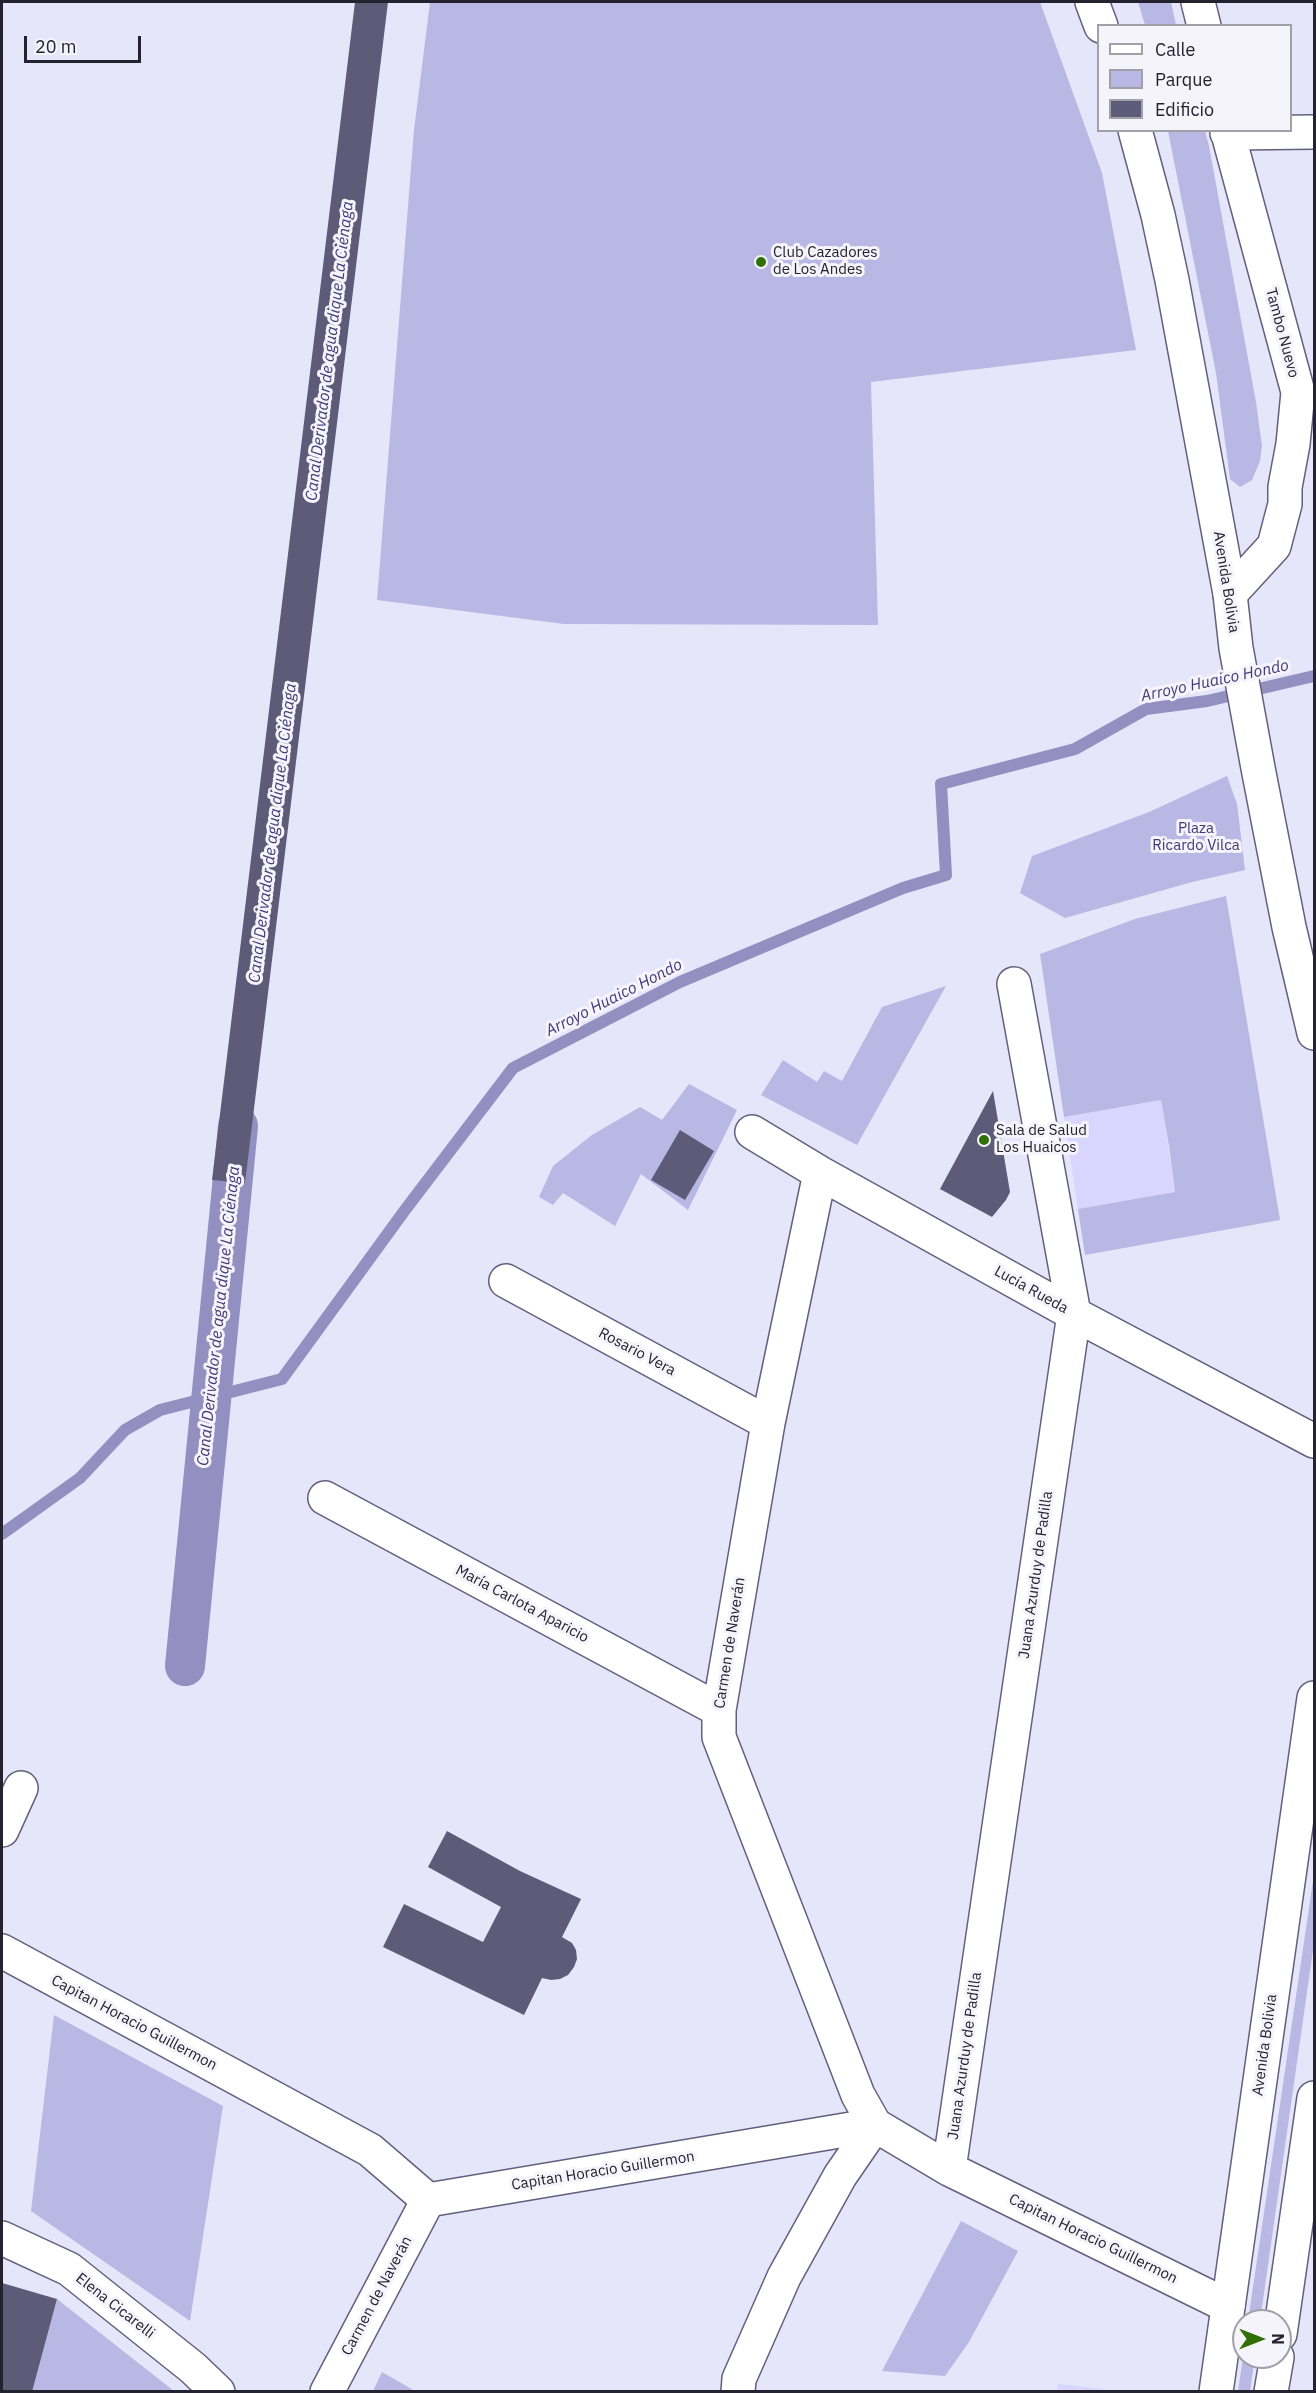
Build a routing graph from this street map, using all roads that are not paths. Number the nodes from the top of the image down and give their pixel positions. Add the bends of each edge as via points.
1 (1092, 2) edge
2 (1198, 2) edge
3 (1100, 24) edge
4 (1203, 24) edge
5 (1136, 132) edge
6 (1227, 132) edge
7 (1314, 132) edge
8 (1230, 594) junction
9 (1014, 984) dead end
10 (1314, 1033) edge
11 (752, 1132) dead end
12 (820, 1173) junction
13 (506, 1281) dead end
14 (1074, 1314) junction
15 (768, 1423) junction
16 (1314, 1441) edge
17 (325, 1498) dead end
18 (1314, 1698) edge
19 (718, 1710) junction
20 (21, 1788) dead end
21 (2, 1830) edge
22 (2, 1951) edge
23 (1314, 2098) edge
24 (875, 2125) junction
25 (949, 2169) junction
26 (428, 2200) junction
27 (1306, 2215) edge
28 (2, 2238) edge
29 (1228, 2306) junction
30 (1285, 2309) edge
31 (1274, 2369) edge
32 (218, 2391) edge
33 (327, 2391) edge
34 (738, 2391) edge
35 (1216, 2391) edge
36 (1271, 2391) edge

1 - 3 street
2 - 4 street
5 - 8 street, Avenida Bolivia via 1172,280
6 - 7 street
6 - 8 street, Tambo Nuevo via 1298,392 1285,504 1274,546
8 - 10 street, Avenida Bolivia via 1258,768
9 - 14 street, Juana Azurduy de Padilla
11 - 12 street, Lucía Rueda
12 - 14 street, Lucía Rueda
12 - 15 street, Carmen de Naverán
13 - 15 street, Rosario Vera
14 - 16 street, Lucía Rueda
14 - 25 street, Juana Azurduy de Padilla
15 - 19 street, Carmen de Naverán
17 - 19 street, María Carlota Aparicio
18 - 29 street, Avenida Bolivia
19 - 24 street, Carmen de Naverán via 718,1737 858,2095
20 - 21 street
22 - 26 street, Capitan Horacio Guillermon via 370,2150
23 - 27 street
24 - 25 street, Capitan Horacio Guillermon
24 - 26 street, Capitan Horacio Guillermon
24 - 34 street via 840,2176 784,2277 738,2379
25 - 29 street, Capitan Horacio Guillermon
26 - 33 street, Carmen de Naverán
27 - 30 street
28 - 32 street, Elena Cicarelli via 69,2269
29 - 35 street, Avenida Bolivia
31 - 36 street

